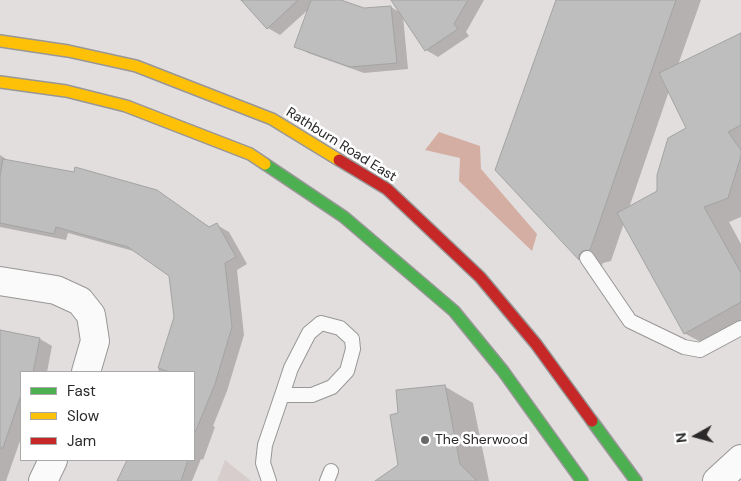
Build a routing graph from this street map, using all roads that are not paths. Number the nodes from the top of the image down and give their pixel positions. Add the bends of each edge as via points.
1 (0, 41) edge
2 (0, 82) edge
3 (587, 258) dead end
4 (0, 282) edge
5 (741, 328) edge
6 (86, 371) edge
7 (282, 395) junction
8 (741, 459) edge
9 (53, 461) edge
10 (43, 481) edge
11 (269, 481) edge
12 (582, 481) edge
13 (636, 481) edge
14 (716, 481) edge

1 - 13 street, Rathburn Road East via 136,66 272,119 387,189 480,277 536,344
2 - 12 street via 66,91 126,106 250,154 344,217 454,311 503,371
3 - 5 lane via 630,321 684,347 700,350
4 - 6 street via 56,290 80,301 91,315 95,341
7 - 7 lane via 291,368 310,332 321,324 340,328 352,339 353,349 347,370 332,387 312,394
7 - 11 lane via 262,463
8 - 14 street
9 - 10 street

